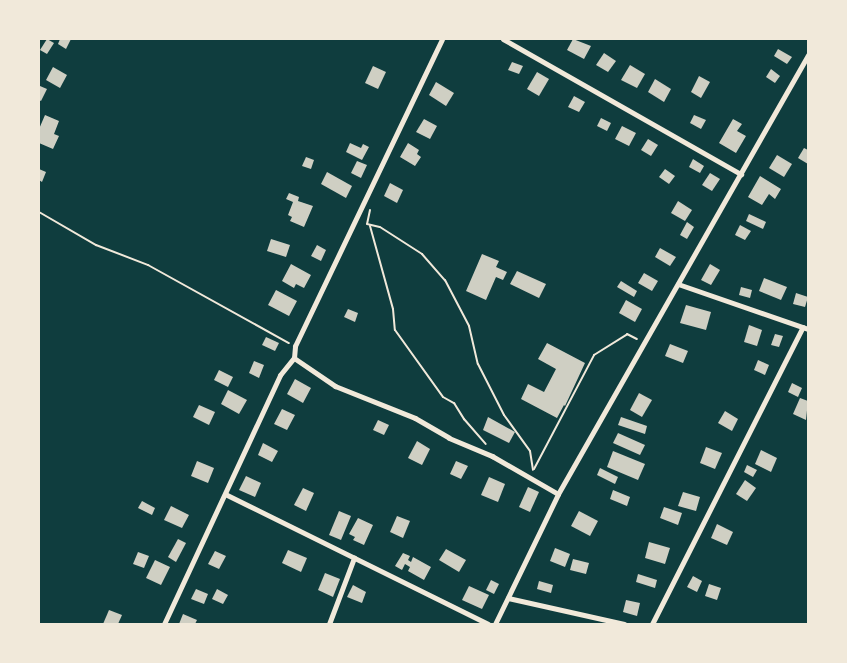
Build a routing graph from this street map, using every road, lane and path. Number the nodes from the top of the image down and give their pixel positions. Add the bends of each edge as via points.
1 (442, 39) edge
2 (503, 39) edge
3 (808, 55) edge
4 (741, 174) junction
5 (372, 202) dead end
6 (39, 212) edge
7 (370, 226) junction
8 (678, 284) junction
9 (806, 328) edge
10 (644, 343) junction
11 (295, 346) junction
12 (294, 358) junction
13 (492, 456) junction
14 (534, 470) junction
15 (528, 478) junction
16 (225, 494) junction
17 (558, 494) junction
18 (354, 558) junction
19 (508, 598) junction
20 (613, 623) edge
21 (164, 624) edge
22 (329, 624) edge
23 (488, 624) edge
24 (495, 624) edge
25 (624, 624) edge
26 (652, 624) edge

1 - 11 street
2 - 4 street
3 - 4 street
4 - 8 street
5 - 7 path via 367,224
6 - 11 path via 96,244 148,265
7 - 13 path via 395,330 443,397 454,403
7 - 14 path via 380,227 422,254 445,280 469,326 478,364 504,415 530,451
8 - 9 street
8 - 10 street
9 - 26 street
10 - 14 path via 627,334 594,355
10 - 17 street
11 - 12 street
12 - 13 street via 335,386 415,418 449,438
12 - 16 street via 280,374
13 - 15 street
14 - 15 path
15 - 17 street
16 - 18 street
16 - 21 street
17 - 19 street
18 - 22 street
18 - 23 street
19 - 20 street
19 - 24 street
20 - 25 street

